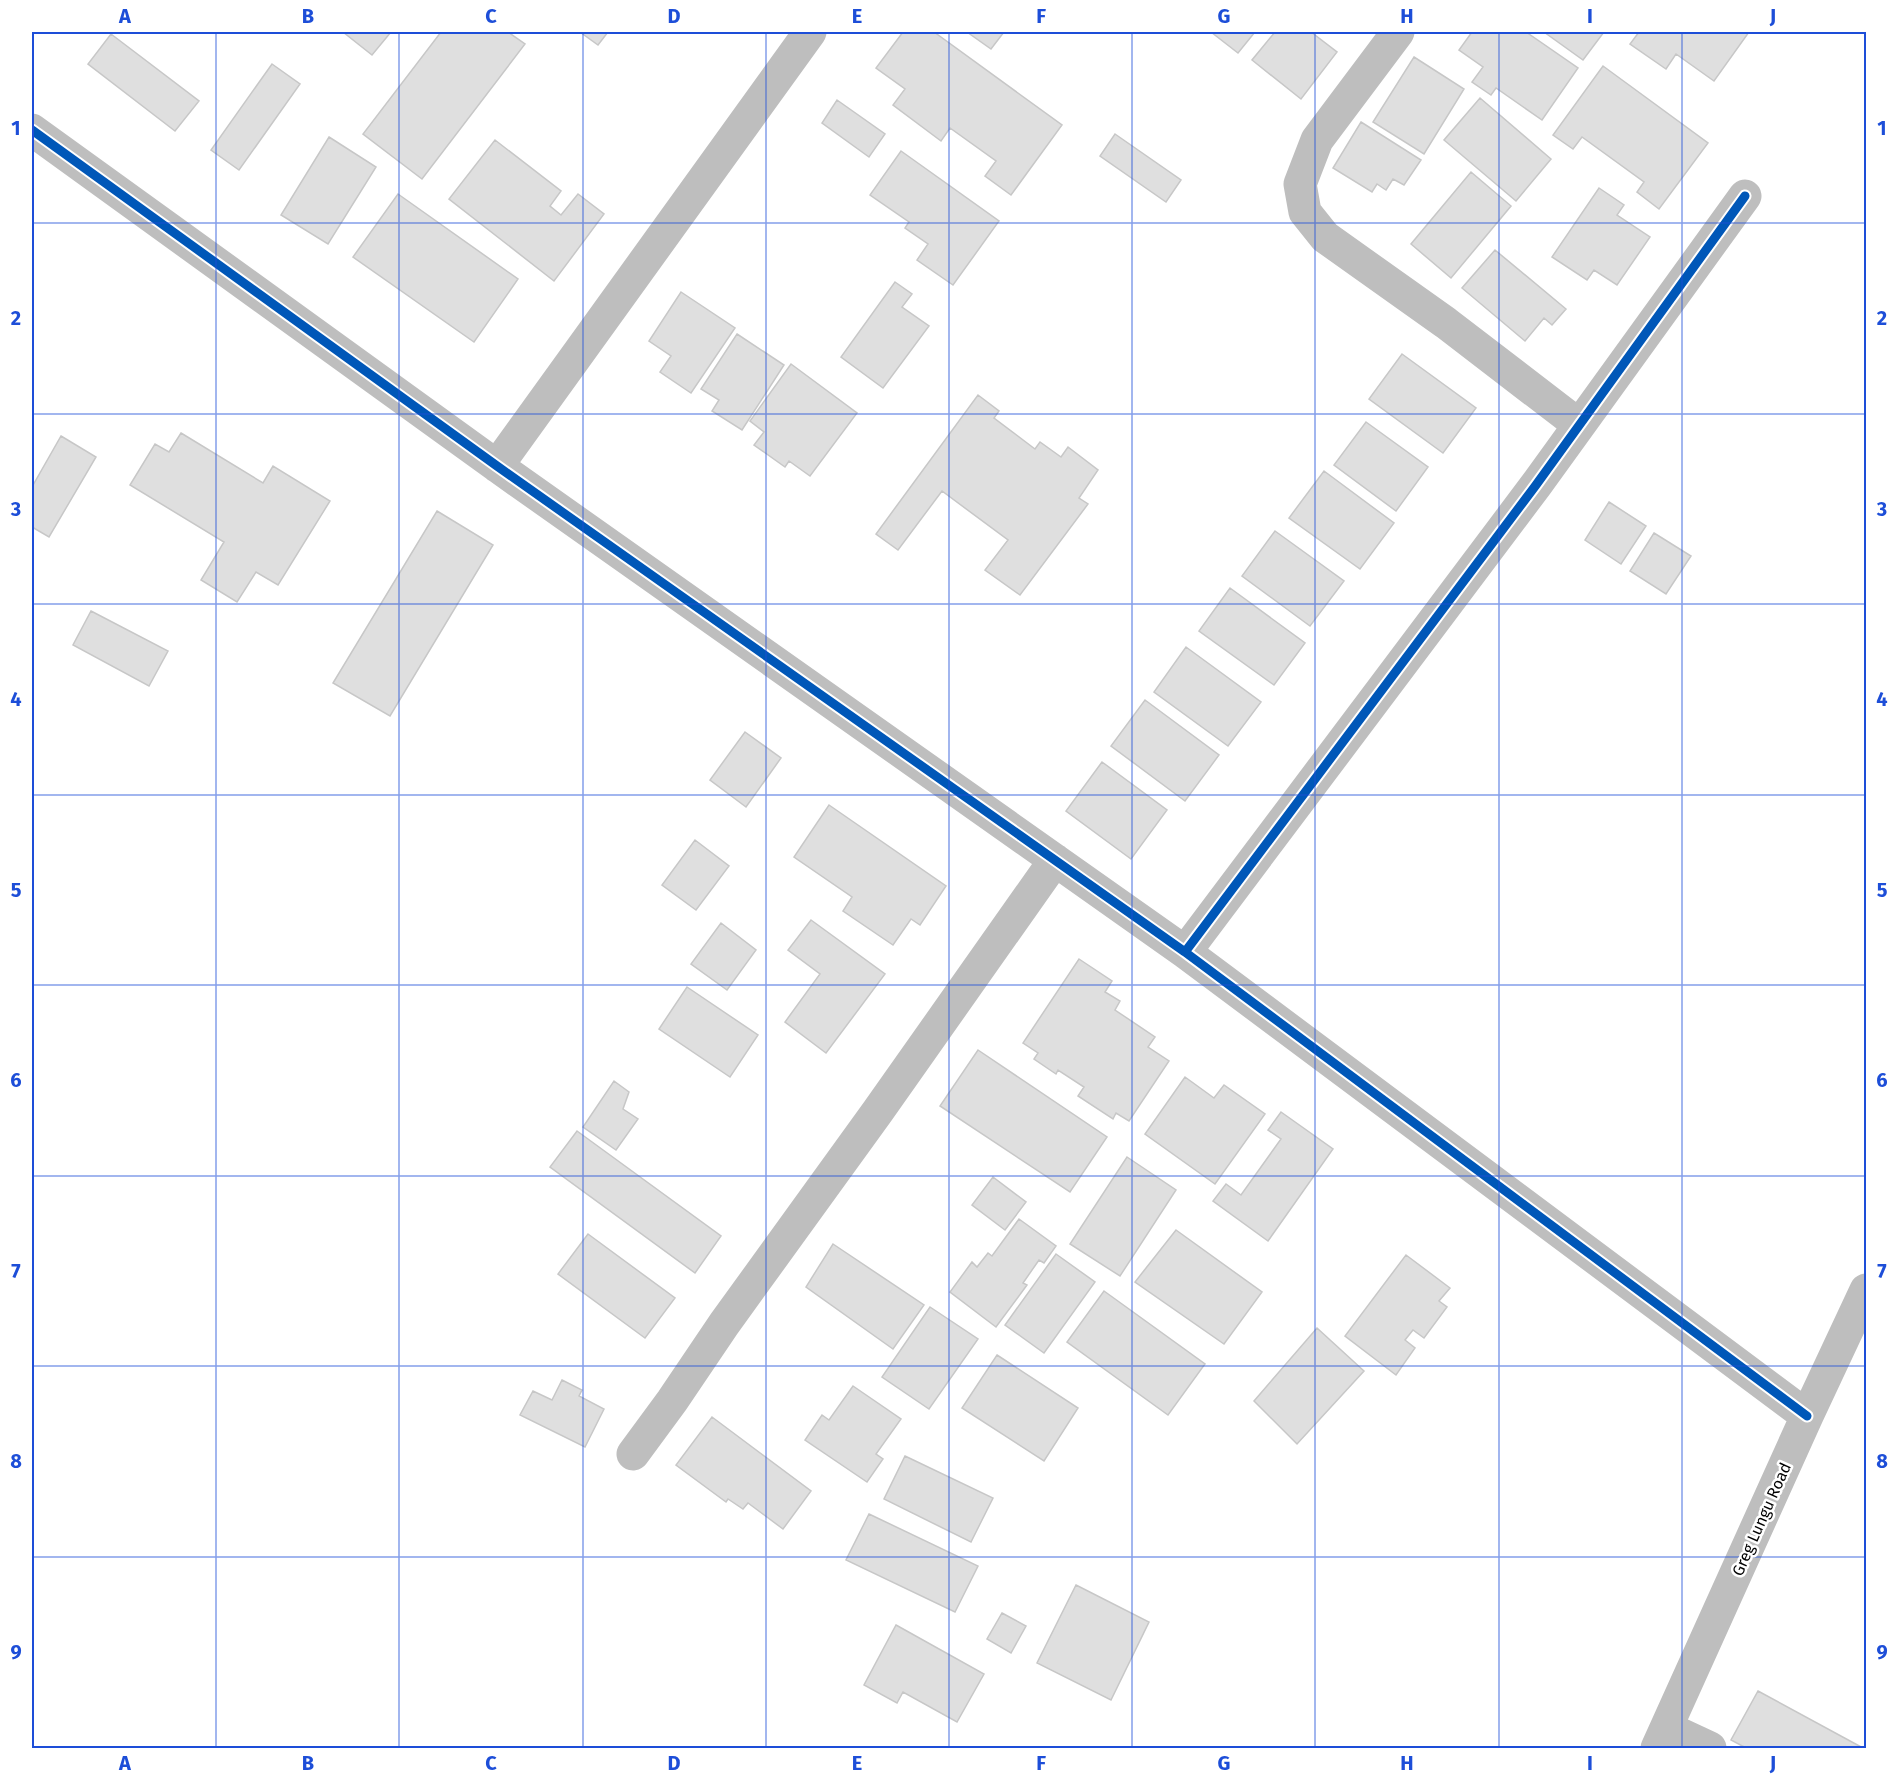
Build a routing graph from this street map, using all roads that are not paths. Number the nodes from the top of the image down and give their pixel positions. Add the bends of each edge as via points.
1 (810, 32) edge
2 (1398, 32) edge
3 (32, 130) edge
4 (1745, 196) dead end
5 (1579, 424) junction
6 (497, 466) junction
7 (1055, 860) junction
8 (1185, 952) junction
9 (1866, 1290) edge
10 (1807, 1416) junction
11 (633, 1454) dead end
12 (1662, 1738) edge
13 (1710, 1749) edge

1 - 6 street
2 - 5 street via 1317,140 1300,184 1305,212 1325,237
3 - 6 street
4 - 5 street
5 - 8 street
6 - 7 street
7 - 8 street
7 - 11 street
8 - 10 street
9 - 10 street, Greg Lungu Road
10 - 12 street, Greg Lungu Road
12 - 13 street

